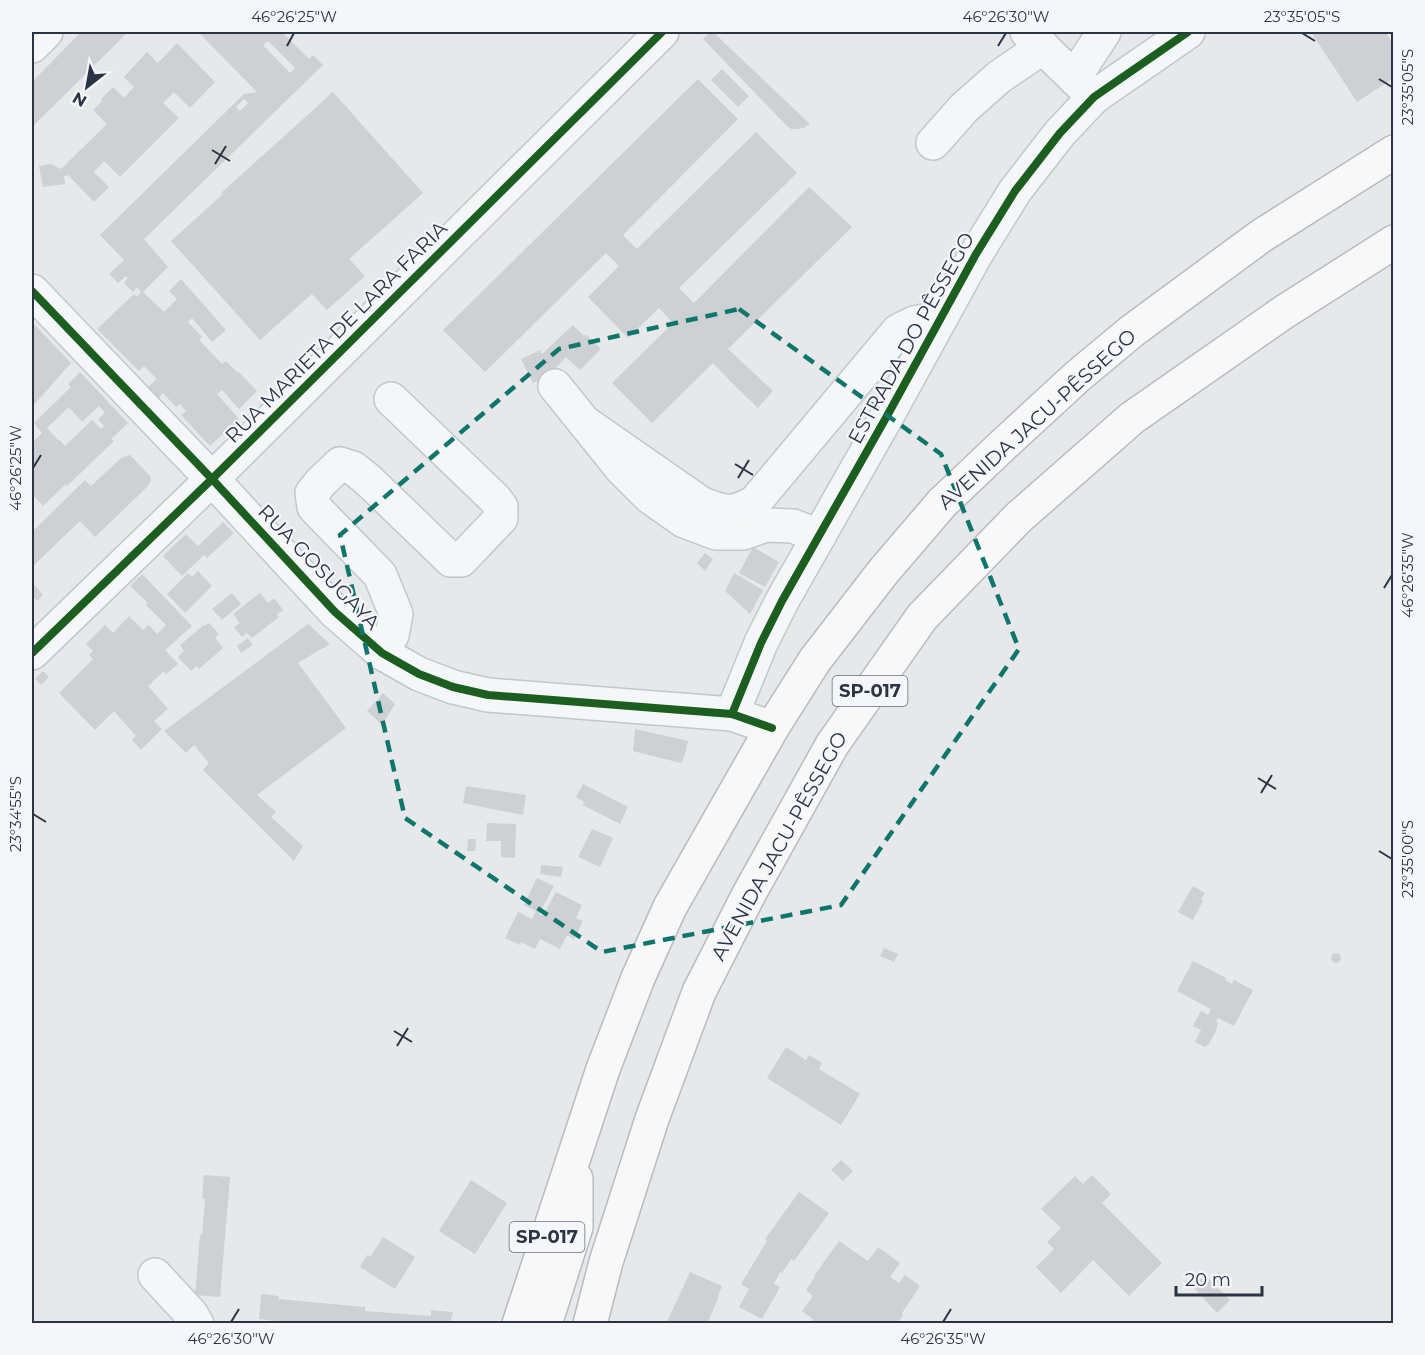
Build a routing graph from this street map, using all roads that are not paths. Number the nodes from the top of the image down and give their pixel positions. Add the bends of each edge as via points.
1 (46, 32) edge
2 (662, 32) edge
3 (1104, 32) edge
4 (1188, 32) edge
5 (1035, 39) edge
6 (32, 46) edge
7 (1084, 88) junction
8 (933, 143) dead end
9 (1394, 152) edge
10 (1394, 242) edge
11 (32, 291) edge
12 (941, 318) junction
13 (555, 386) dead end
14 (391, 399) dead end
15 (584, 422) junction
16 (212, 479) junction
17 (819, 536) junction
18 (32, 653) edge
19 (382, 653) junction
20 (732, 714) junction
21 (772, 728) junction
22 (576, 1150) junction
23 (155, 1275) dead end
24 (197, 1323) edge
25 (519, 1323) edge
26 (545, 1323) edge
27 (590, 1323) edge

1 - 6 street
2 - 16 street, RUA MARIETA DE LARA FARIA
3 - 7 street
4 - 7 street, ESTRADA DO PÊSSEGO
5 - 7 street
5 - 8 street
7 - 12 street, ESTRADA DO PÊSSEGO via 1060,133 1015,191
9 - 21 highway, AVENIDA JACU-PÊSSEGO / SP-017 via 1261,236 1131,331 1003,445 942,503 883,572 815,660
10 - 27 highway, AVENIDA JACU-PÊSSEGO / SP-017 via 1284,312 1132,418 1018,518 922,617 831,745 699,992 652,1119
11 - 16 street, RUA GOSUGAYA
12 - 15 street via 897,331 755,502 738,511 721,511 702,504
12 - 17 street, ESTRADA DO PÊSSEGO
13 - 15 street
14 - 19 street via 495,498 501,507 501,518 461,560 452,560 353,468 340,464 321,482 312,493 314,507 380,575 396,614 392,635
15 - 17 street via 650,497 684,521 716,533 743,533 766,525 793,526
16 - 18 street, RUA MARIETA DE LARA FARIA
16 - 19 street, RUA GOSUGAYA via 335,612
17 - 20 street, ESTRADA DO PÊSSEGO via 761,643
19 - 20 street, RUA GOSUGAYA via 418,674 488,695
20 - 21 street, RUA GOSUGAYA
21 - 22 highway, AVENIDA JACU-PÊSSEGO / SP-017 via 670,907 638,978
22 - 25 highway, AVENIDA JACU-PÊSSEGO / SP-017
22 - 26 highway via 576,1227
23 - 24 street

